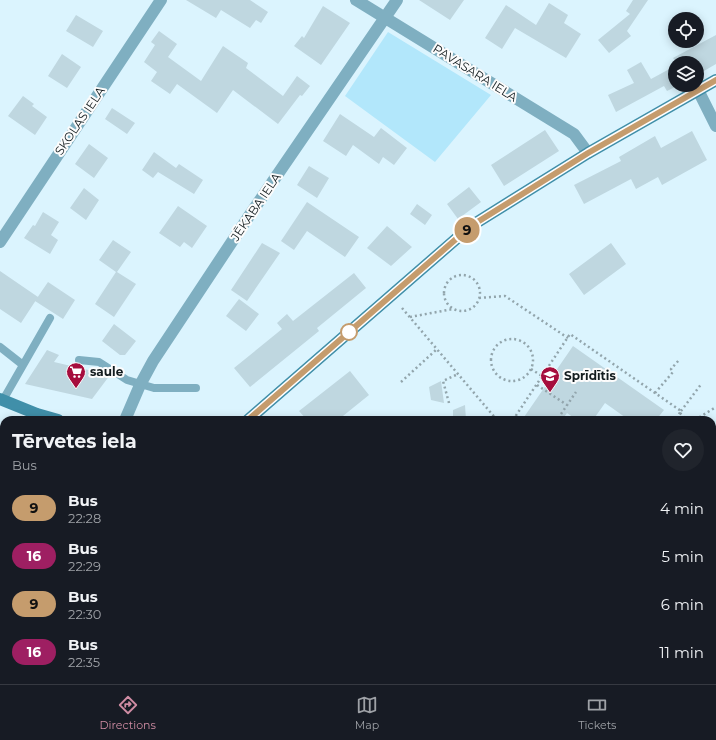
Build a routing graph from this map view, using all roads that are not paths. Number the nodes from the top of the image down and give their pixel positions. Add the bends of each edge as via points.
1 (161, 0) edge
2 (356, 0) edge
3 (397, 0) edge
4 (385, 18) junction
5 (716, 80) edge
6 (704, 87) edge
7 (695, 92) edge
8 (699, 92) edge
9 (716, 126) edge
10 (588, 153) junction
11 (0, 242) edge
12 (50, 318) dead end
13 (0, 348) edge
14 (79, 360) dead end
15 (23, 366) junction
16 (140, 385) junction
17 (196, 388) dead end
18 (1, 399) edge
19 (44, 416) edge
20 (127, 416) edge
21 (253, 416) edge

1 - 11 street, SKOLAS IELA
2 - 4 street, PAVASARA IELA
3 - 4 street, JĒKABA IELA
4 - 10 street, PAVASARA IELA via 574,134
4 - 16 street, JĒKABA IELA via 247,219 153,361
5 - 6 main road
7 - 10 main road
8 - 9 street
10 - 21 main road via 471,226
12 - 15 lane
13 - 15 lane
14 - 16 lane via 99,362
15 - 18 lane
16 - 17 lane via 154,388
16 - 20 street, JĒKABA IELA
18 - 19 main road

